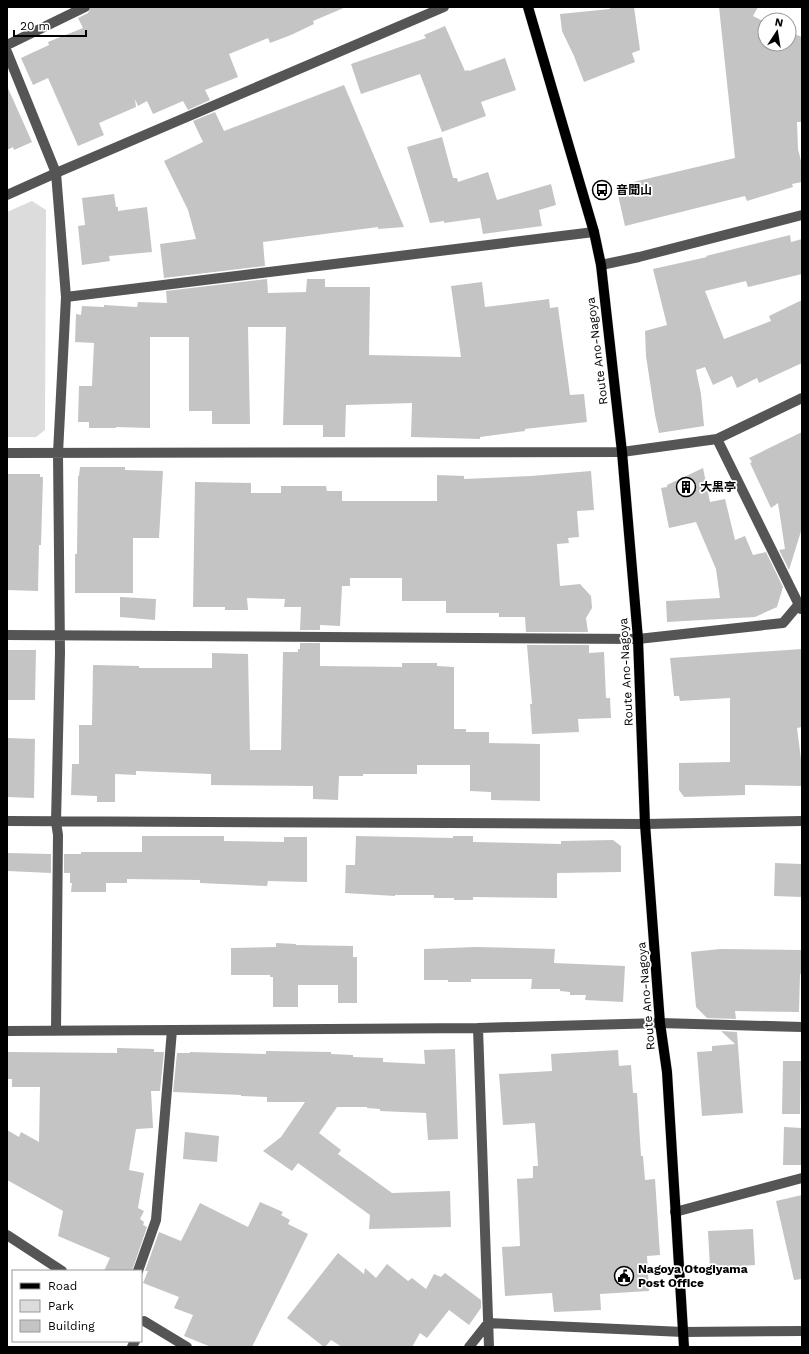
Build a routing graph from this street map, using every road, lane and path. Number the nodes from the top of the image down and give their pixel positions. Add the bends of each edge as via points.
1 (85, 7) edge
2 (444, 7) edge
3 (528, 7) edge
4 (7, 45) edge
5 (7, 52) edge
6 (56, 172) junction
7 (7, 195) edge
8 (802, 215) edge
9 (594, 232) junction
10 (600, 265) junction
11 (66, 297) junction
12 (802, 398) edge
13 (717, 439) junction
14 (622, 452) junction
15 (7, 453) edge
16 (58, 453) junction
17 (801, 606) edge
18 (7, 635) edge
19 (60, 636) junction
20 (638, 639) junction
21 (7, 821) edge
22 (802, 821) edge
23 (56, 822) junction
24 (646, 824) junction
25 (660, 1024) junction
26 (802, 1027) edge
27 (478, 1028) junction
28 (56, 1030) junction
29 (172, 1030) junction
30 (7, 1031) edge
31 (802, 1178) edge
32 (675, 1212) junction
33 (7, 1234) edge
34 (61, 1270) edge
35 (138, 1270) edge
36 (142, 1323) edge
37 (488, 1323) junction
38 (802, 1331) edge
39 (683, 1332) junction
40 (186, 1347) edge
41 (469, 1347) edge
42 (489, 1347) edge
43 (684, 1347) edge

1 - 4 street
2 - 6 street
3 - 9 main road, Route Ano-Nagoya
5 - 6 street
6 - 7 street
6 - 11 street
8 - 10 street
9 - 10 main road, Route Ano-Nagoya
9 - 11 street
10 - 14 main road, Route Ano-Nagoya
11 - 16 street
12 - 13 street
13 - 14 street
13 - 17 street
14 - 16 street
14 - 20 main road, Route Ano-Nagoya
15 - 16 street
16 - 19 street
17 - 20 street via 783,623
18 - 19 street
19 - 20 street
19 - 23 street
20 - 24 main road, Route Ano-Nagoya
21 - 23 street
22 - 24 street
23 - 24 street
23 - 28 street
24 - 25 main road, Route Ano-Nagoya
25 - 26 street
25 - 27 street
25 - 32 main road, Route Ano-Nagoya via 667,1072
27 - 29 street
27 - 37 street
28 - 29 street
28 - 30 street
29 - 35 street via 156,1220
31 - 32 street
32 - 39 main road, Route Ano-Nagoya
33 - 34 street
36 - 40 street
37 - 39 street
37 - 41 street
37 - 42 street
38 - 39 street
39 - 43 main road, Route Ano-Nagoya

